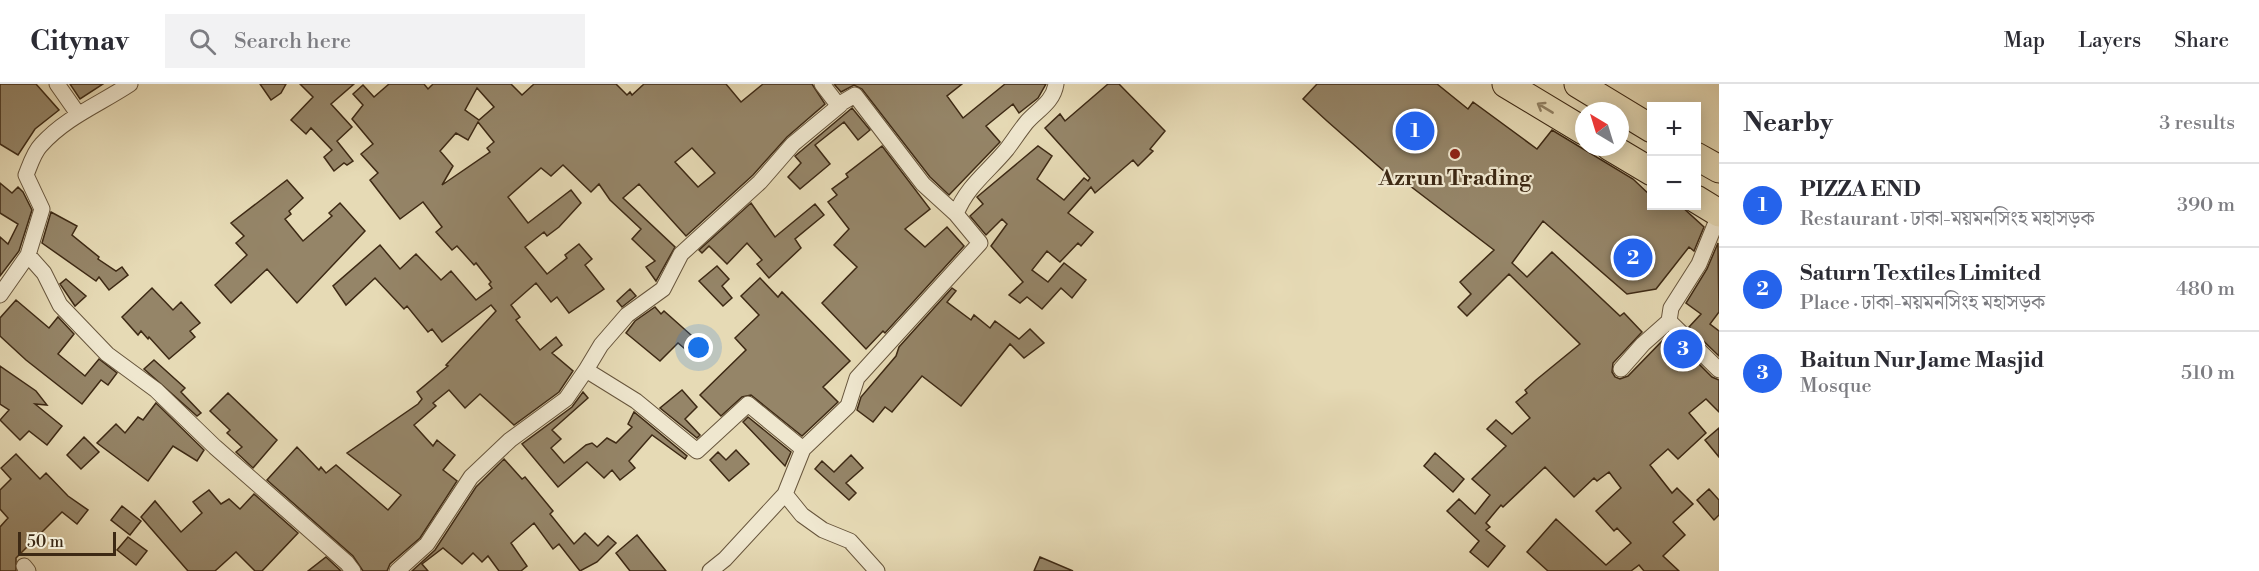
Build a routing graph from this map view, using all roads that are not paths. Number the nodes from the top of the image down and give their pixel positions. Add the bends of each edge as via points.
1 (57, 84) edge
2 (130, 84) edge
3 (822, 84) edge
4 (1056, 84) edge
5 (1506, 84) edge
6 (1578, 84) edge
7 (840, 105) junction
8 (78, 114) junction
9 (1575, 126) edge
10 (1647, 126) edge
11 (1625, 156) edge
12 (1701, 159) edge
13 (1647, 169) edge
14 (1719, 169) edge
15 (1701, 202) edge
16 (956, 214) junction
17 (1719, 214) edge
18 (28, 255) junction
19 (0, 295) edge
20 (1669, 321) junction
21 (1621, 369) dead end
22 (586, 370) junction
23 (1719, 370) edge
24 (803, 449) junction
25 (785, 494) junction
26 (353, 571) edge
27 (397, 571) edge
28 (710, 571) edge
29 (877, 571) edge

1 - 8 street
2 - 8 street
3 - 7 street
4 - 16 street via 1046,105 963,195
9 -> 5 highway
6 - 10 highway
7 - 16 street via 855,95 923,184
7 - 22 street via 793,144 760,182 681,254 663,289 627,315
8 - 18 street via 40,146 26,174 42,209
11 - 13 highway
12 - 14 highway
15 - 17 highway
16 - 24 street via 980,243 857,378 848,406
17 - 20 street via 1699,264 1671,308
18 - 19 street
18 - 26 street via 44,273 60,304 107,354 156,390
20 - 21 street
20 - 23 street
22 - 24 street via 652,413 697,451 748,404
22 - 27 street via 566,399 510,441 471,477 427,544
24 - 25 street
25 - 28 street
25 - 29 street via 802,515 823,530 850,541

